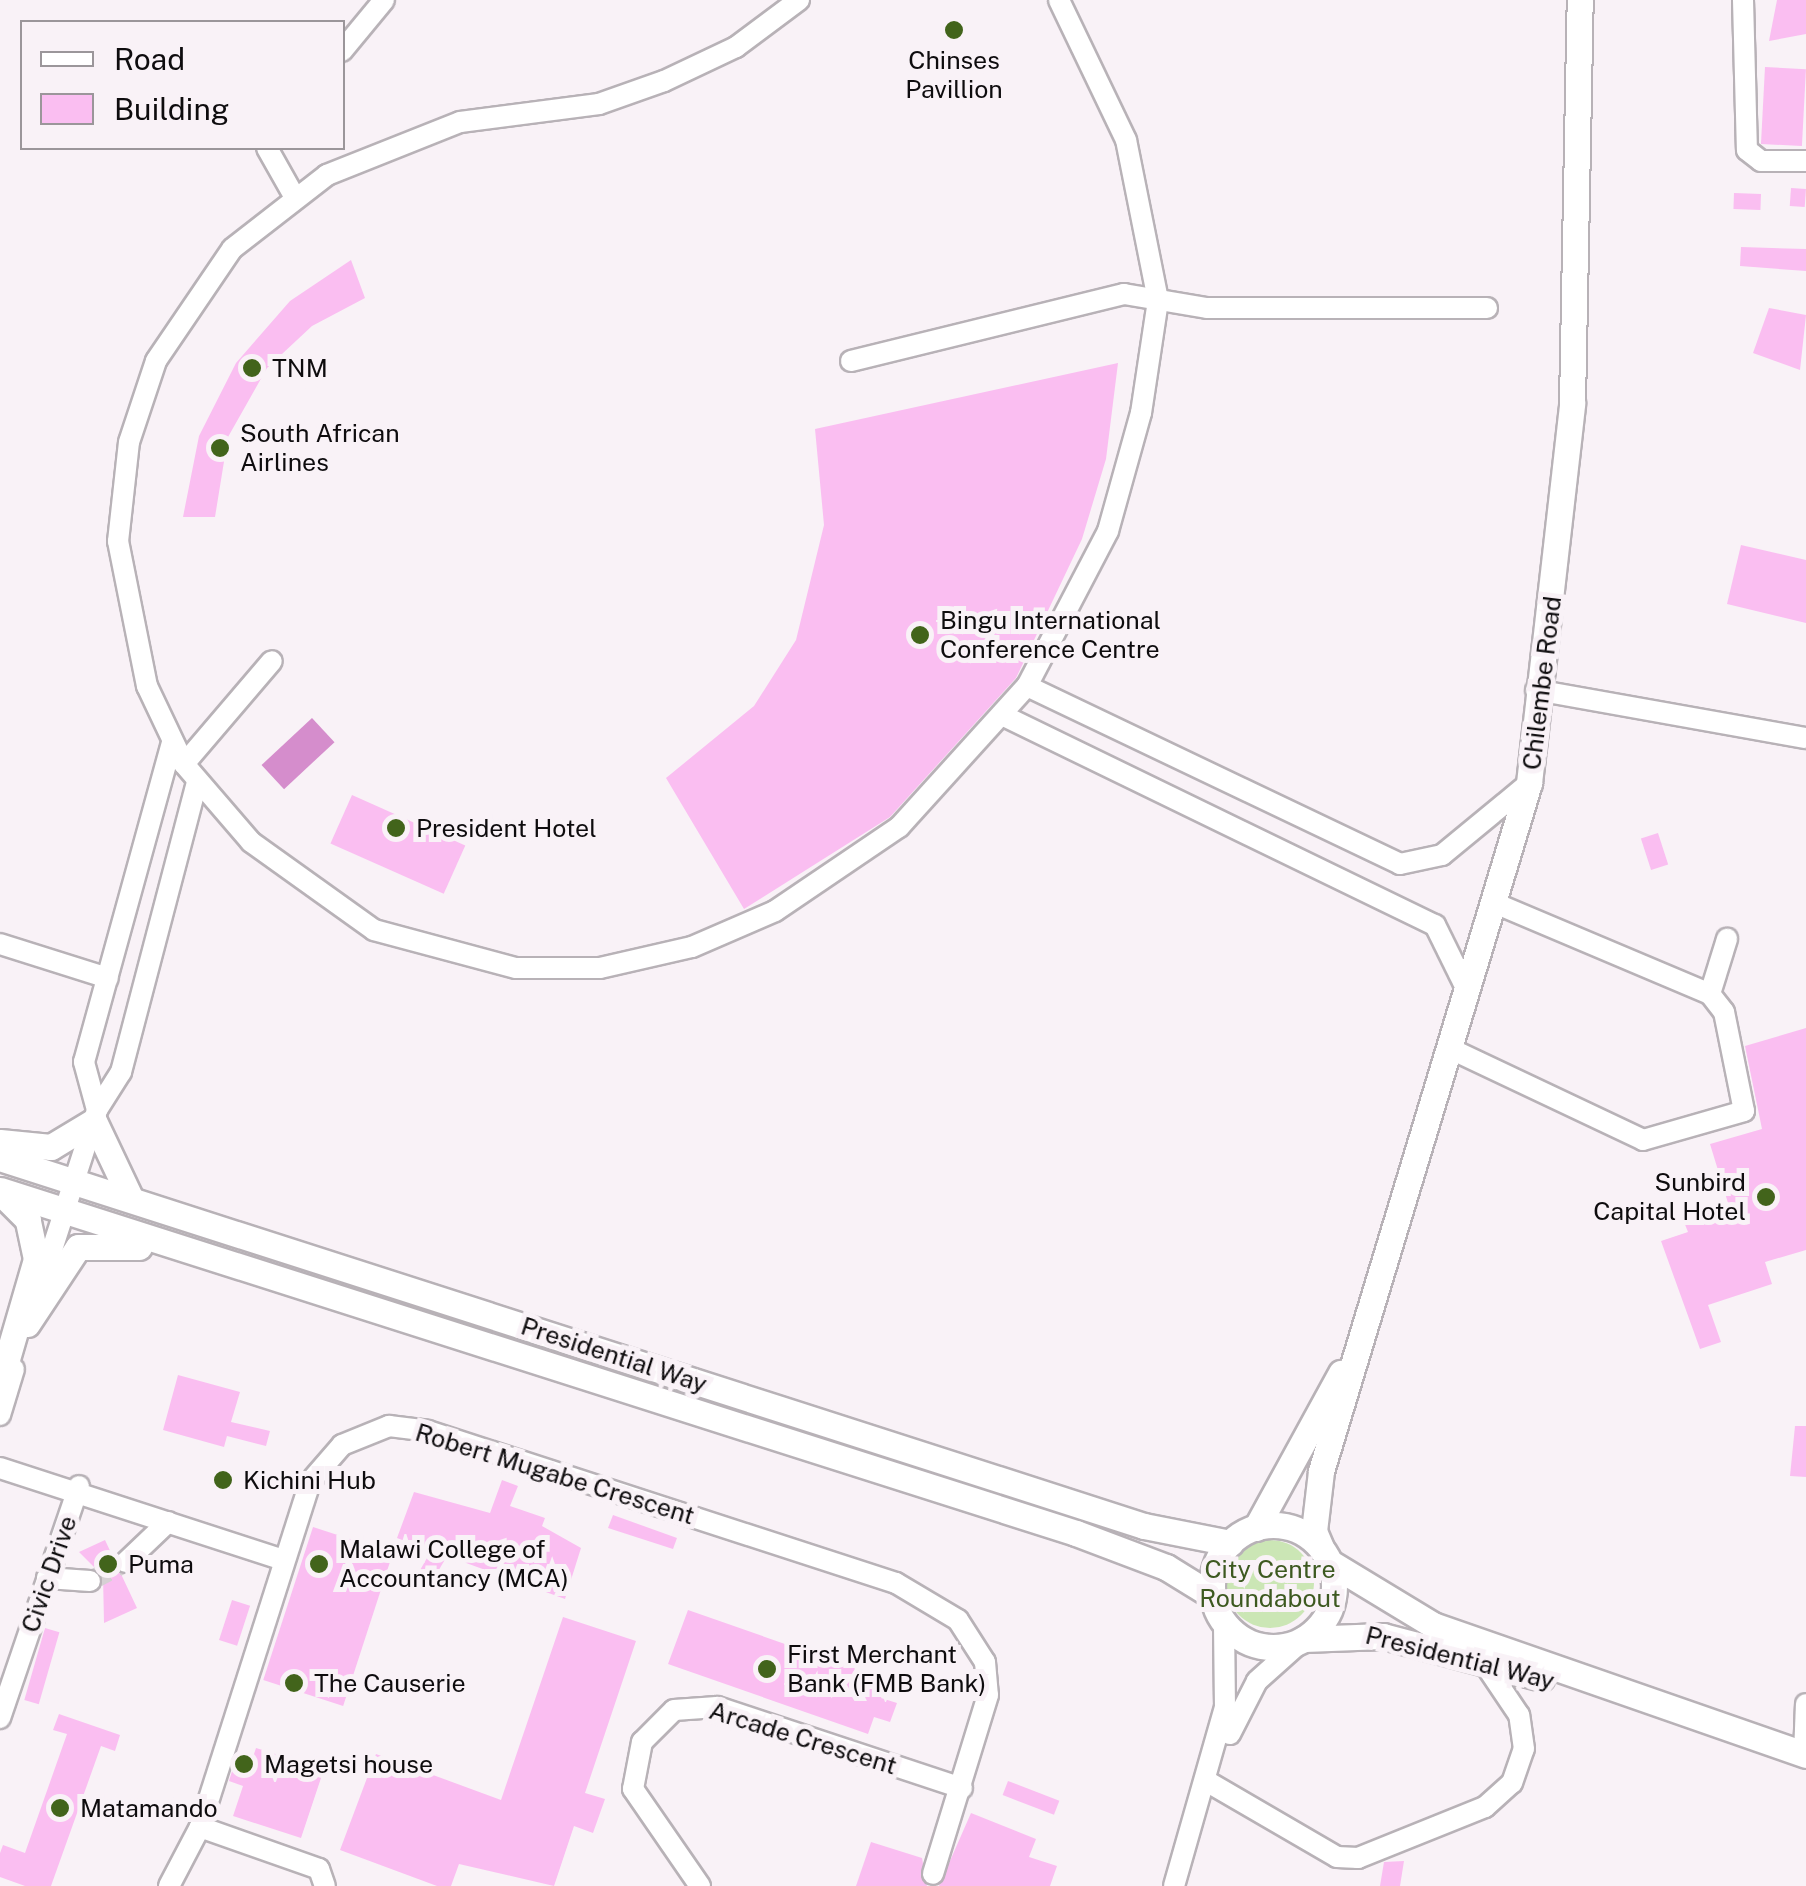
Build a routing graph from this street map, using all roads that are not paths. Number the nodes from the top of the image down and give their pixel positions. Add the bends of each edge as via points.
1 (384, 0) edge
2 (799, 0) edge
3 (1059, 0) edge
4 (1580, 0) edge
5 (1743, 0) edge
6 (345, 47) edge
7 (268, 150) edge
8 (1806, 162) edge
9 (294, 196) junction
10 (1158, 300) junction
11 (1487, 308) dead end
12 (851, 362) dead end
13 (272, 661) dead end
14 (1027, 686) junction
15 (1536, 690) junction
16 (1004, 716) junction
17 (1806, 738) edge
18 (172, 742) junction
19 (184, 764) junction
20 (197, 782) junction
21 (1530, 784) junction
22 (1499, 905) junction
23 (1727, 939) dead end
24 (0, 944) edge
25 (108, 978) junction
26 (1710, 994) junction
27 (1470, 998) junction
28 (1453, 1050) junction
29 (96, 1115) junction
30 (0, 1142) edge
31 (0, 1158) edge
32 (76, 1181) junction
33 (0, 1192) edge
34 (130, 1197) junction
35 (67, 1210) junction
36 (361, 1304) junction
37 (27, 1324) junction
38 (1358, 1342) junction
39 (0, 1383) edge
40 (0, 1415) edge
41 (0, 1468) edge
42 (79, 1486) junction
43 (168, 1522) junction
44 (1256, 1528) junction
45 (1230, 1542) junction
46 (1326, 1556) junction
47 (280, 1559) junction
48 (126, 1562) tunnel mouth
49 (47, 1578) junction
50 (90, 1581) tunnel mouth
51 (1212, 1596) junction
52 (1224, 1623) junction
53 (1304, 1639) junction
54 (1484, 1663) junction
55 (1615, 1693) junction
56 (1806, 1704) edge
57 (0, 1718) edge
58 (1805, 1755) edge
59 (1208, 1782) junction
60 (962, 1788) junction
61 (200, 1827) junction
62 (933, 1874) dead end
63 (169, 1886) edge
64 (325, 1886) edge
65 (700, 1886) edge
66 (1174, 1886) edge

1 - 6 street
2 - 9 street via 736,47 664,81 599,104 424,133
3 - 10 street via 1126,140
4 - 15 main road, Chilembe Road via 1572,403
5 - 8 street via 1747,150 1761,161
7 - 9 street
9 - 18 street via 252,228 188,304 129,442 118,541 127,609
10 - 11 street
10 - 12 street via 1101,297
10 - 14 street via 1141,413 1108,532
13 - 19 street
14 - 16 street
14 - 21 street via 1400,864 1442,855
15 - 17 street
15 - 21 main road, Chilembe Road
16 - 20 street via 899,827 808,892 715,938 600,968 486,964 374,930 275,865
16 - 27 street via 1435,924
18 - 19 street
18 - 25 street
19 - 20 street
20 - 29 street via 121,1072
21 - 22 main road, Chilembe Road
22 - 26 street
22 - 27 main road, Chilembe Road
23 - 26 street
24 - 25 street
25 - 29 street via 84,1062
26 - 28 street via 1724,1012 1744,1111 1662,1139 1625,1134
27 - 28 main road, Chilembe Road
28 - 38 main road, Chilembe Road
29 - 30 main road via 51,1147
29 - 32 street
29 - 34 main road
31 - 32 main road, Presidential Way
32 - 34 main road, Presidential Way
32 - 35 street
33 - 35 main road, Presidential Way
33 - 39 main road via 28,1220 36,1258
34 - 45 main road, Presidential Way via 1144,1526
35 - 36 main road, Presidential Way
35 - 37 street
36 - 37 main road via 266,1288 104,1240 66,1256
36 - 51 main road, Presidential Way via 1076,1533 1166,1567
37 - 40 street
38 - 44 main road
38 - 46 main road via 1314,1502
41 - 42 street
42 - 43 street
42 - 49 street, Civic Drive
43 - 47 street
43 - 48 street
44 - 45 main road
44 - 46 main road via 1285,1526
45 - 51 main road
46 - 53 main road via 1332,1606
46 - 55 main road, Presidential Way via 1400,1610
47 - 60 street, Robert Mugabe Crescent via 310,1482 342,1445 414,1426 896,1583 958,1620 985,1662 988,1696
47 - 61 street, Robert Mugabe Crescent
49 - 50 street
49 - 57 street, Civic Drive
51 - 52 main road
52 - 53 main road via 1261,1646
52 - 59 street via 1228,1682
53 - 54 main road, Presidential Way via 1382,1636
53 - 59 street via 1246,1697
54 - 55 main road, Presidential Way
54 - 59 street via 1510,1697 1524,1750 1512,1784 1485,1807 1358,1858 1337,1858
55 - 58 main road, Presidential Way
56 - 58 street
59 - 66 street
60 - 62 street, Robert Mugabe Crescent
60 - 65 street, Arcade Crescent via 716,1706 674,1710 642,1742 633,1788
61 - 63 street, Robert Mugabe Crescent
61 - 64 street via 319,1868

